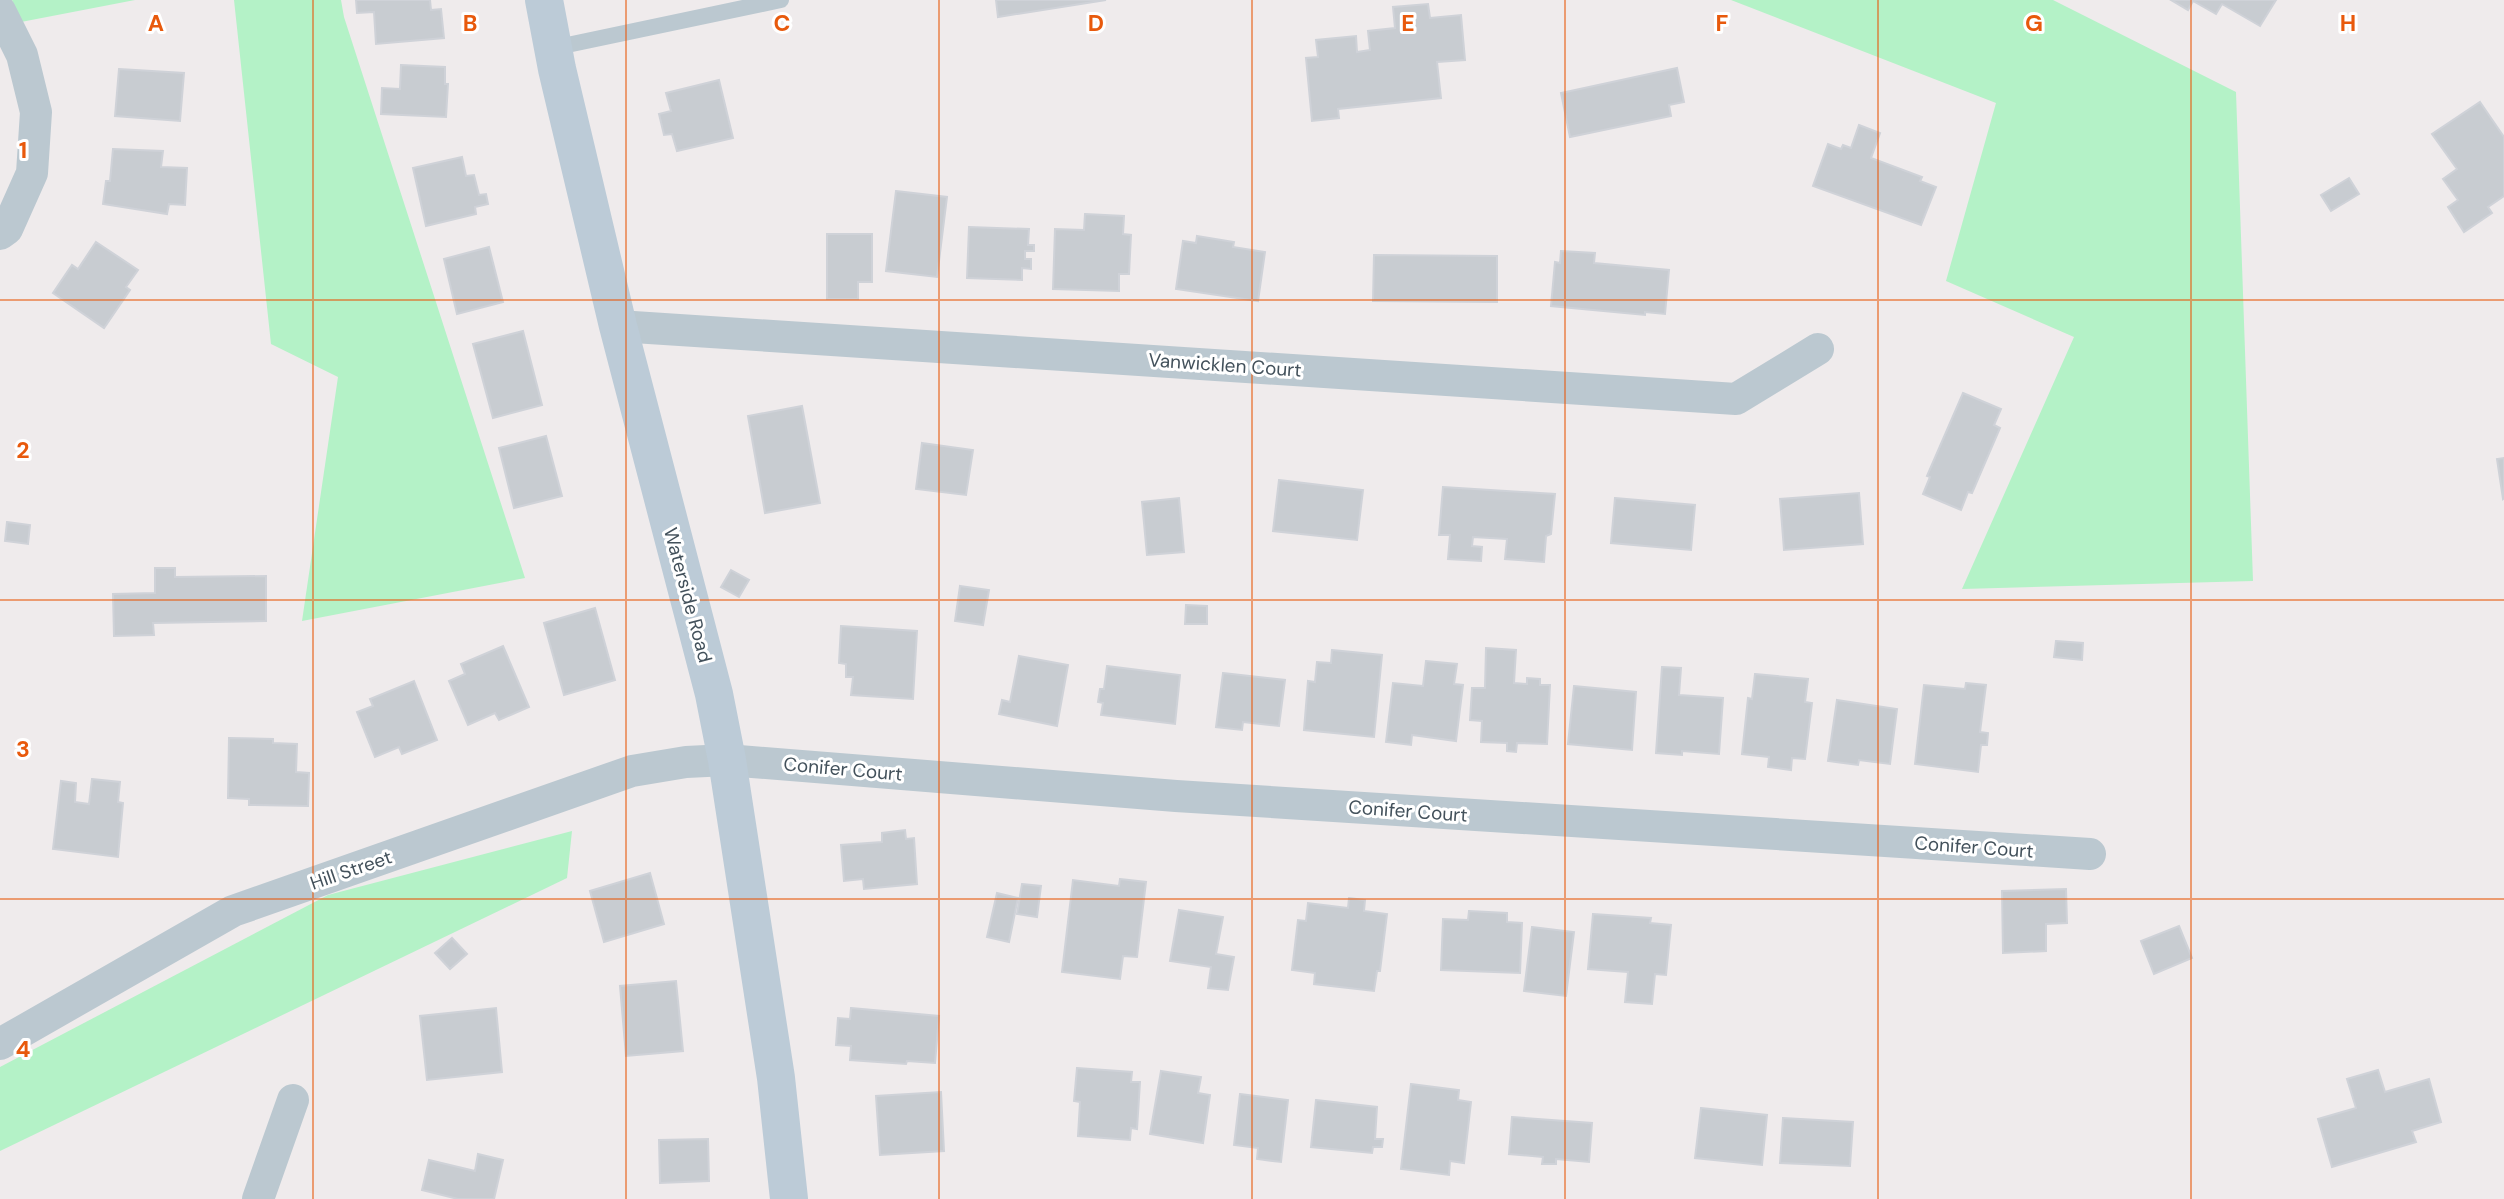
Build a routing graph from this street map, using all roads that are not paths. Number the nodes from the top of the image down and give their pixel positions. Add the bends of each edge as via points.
1 (544, 0) edge
2 (781, 0) edge
3 (0, 11) edge
4 (553, 48) junction
5 (0, 234) edge
6 (618, 326) junction
7 (1818, 349) dead end
8 (727, 760) junction
9 (2090, 854) dead end
10 (0, 1044) edge
11 (293, 1100) dead end
12 (258, 1199) edge
13 (789, 1199) edge

1 - 4 main road, Waterside Road
2 - 4 lane
3 - 5 street via 22,55 37,112 32,173
4 - 6 main road, Waterside Road
6 - 7 street, Vanwicklen Court via 1736,399
6 - 8 main road, Waterside Road
8 - 9 street, Conifer Court via 1176,796
8 - 10 street, Hill Street via 632,771 233,911
8 - 13 main road, Waterside Road via 776,1078
11 - 12 street

